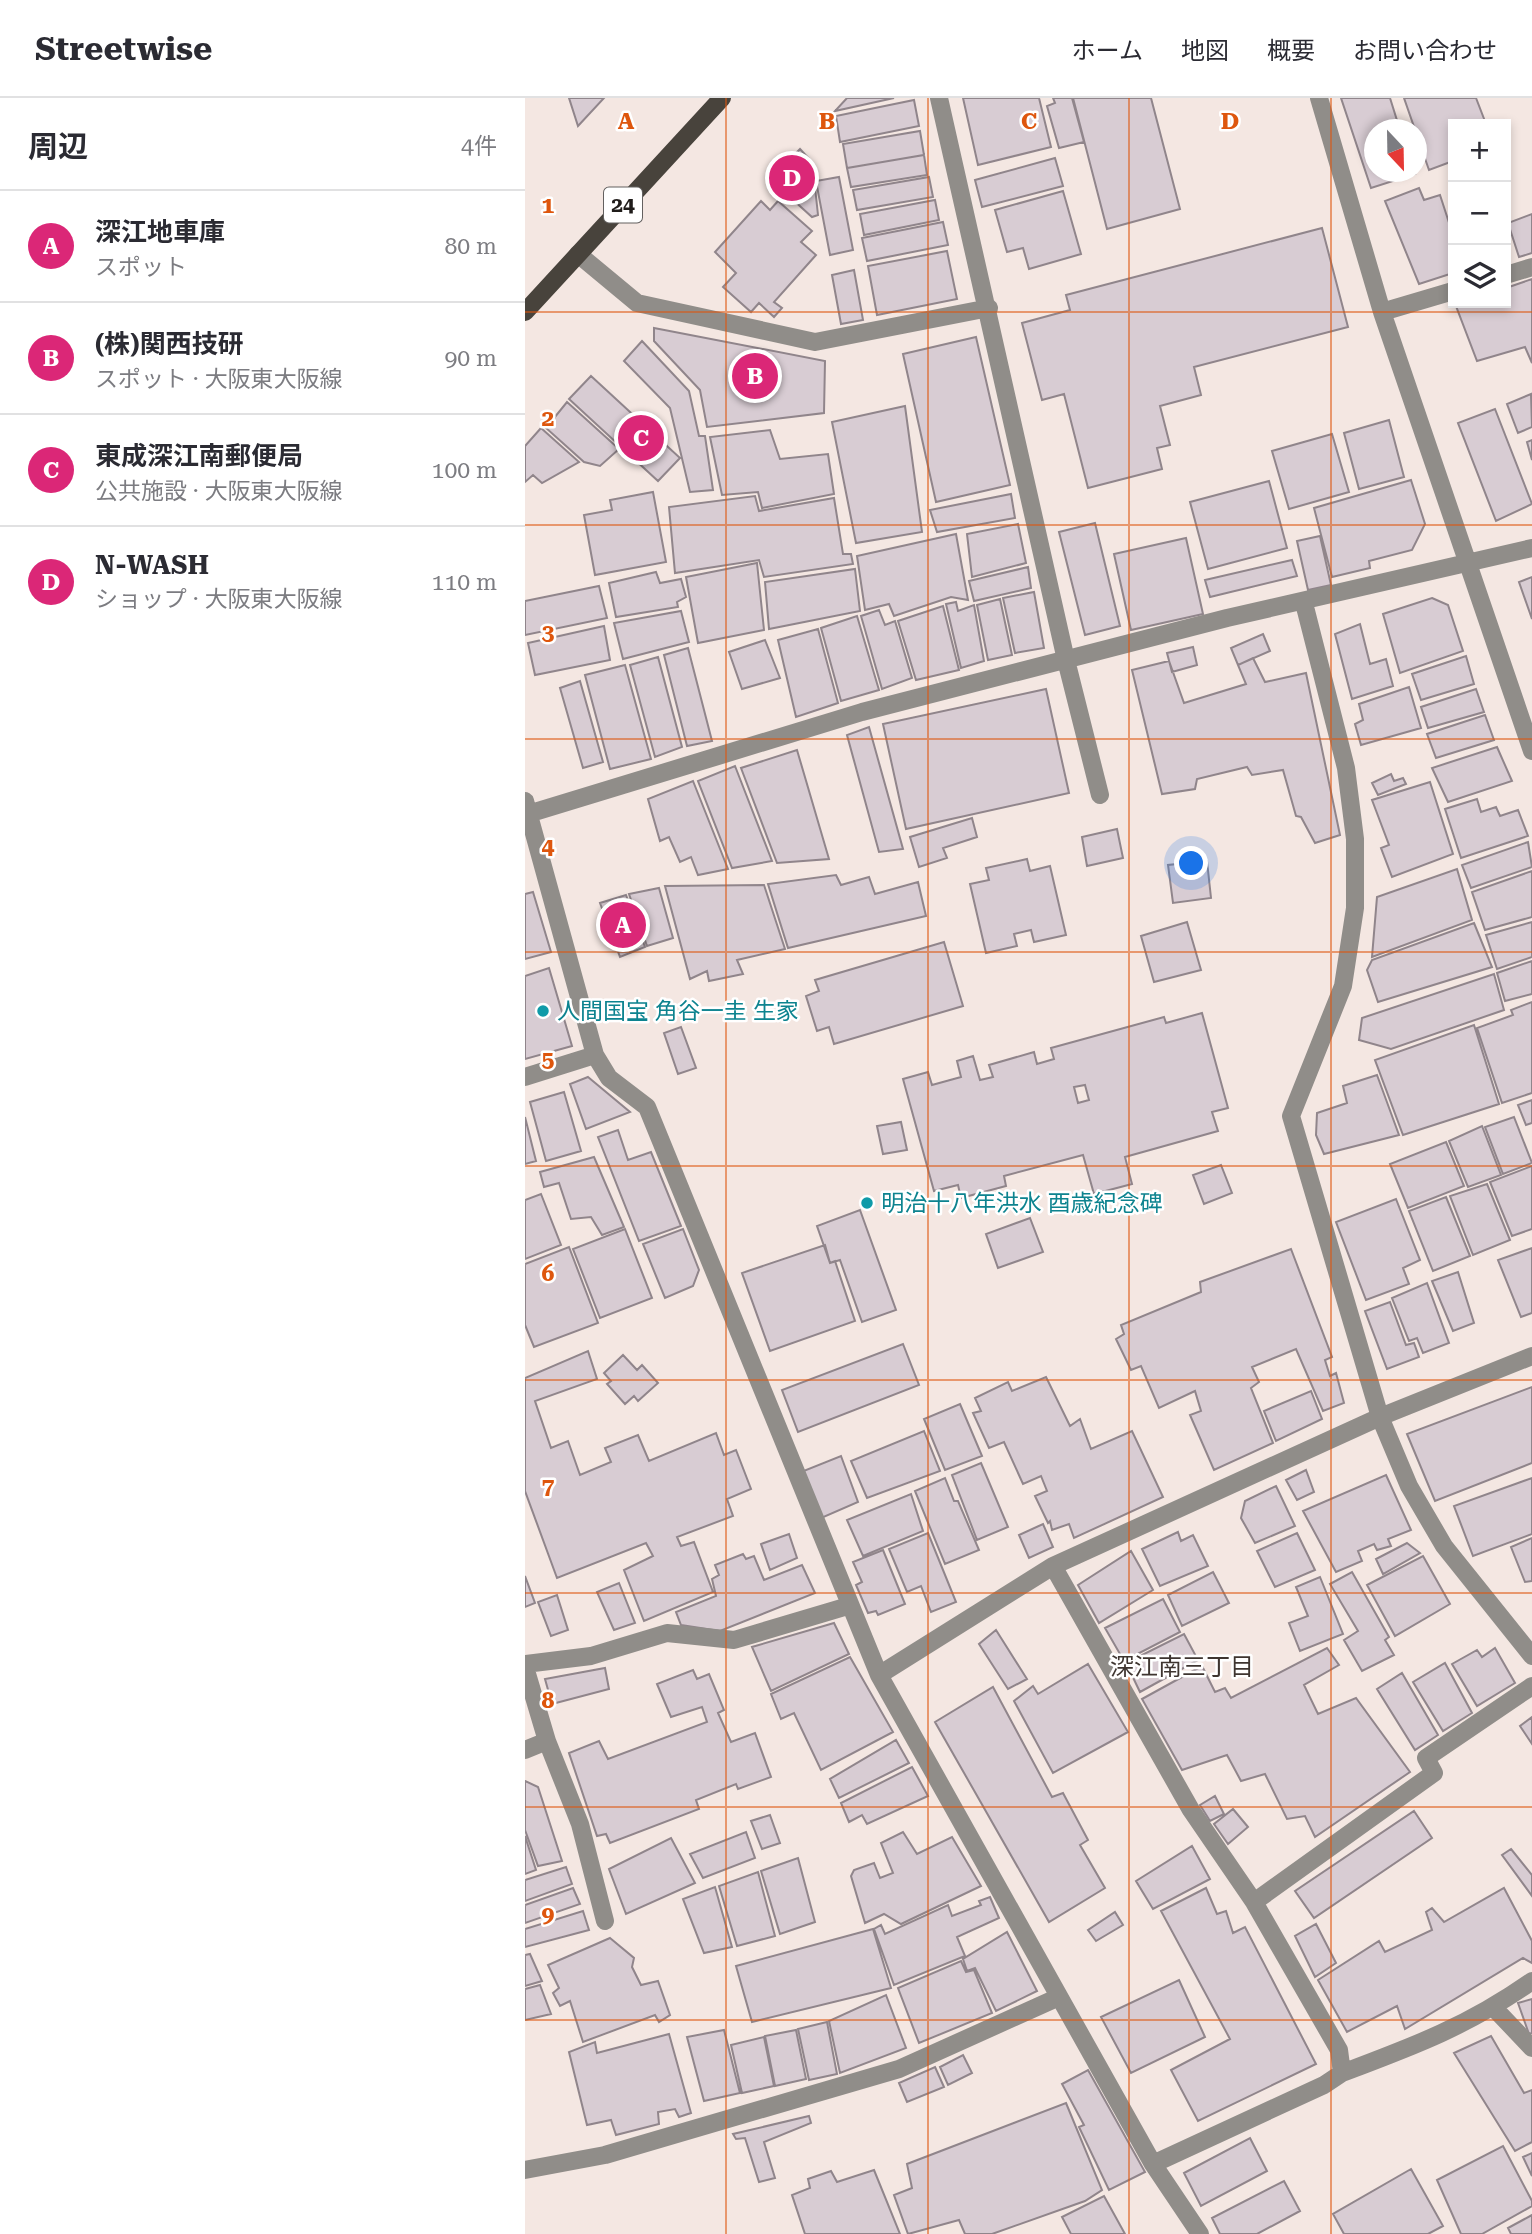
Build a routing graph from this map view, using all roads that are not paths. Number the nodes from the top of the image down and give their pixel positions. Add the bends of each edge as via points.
1 (722, 98) edge
2 (940, 98) edge
3 (1319, 98) edge
4 (578, 254) junction
5 (1532, 267) edge
6 (1511, 273) edge
7 (1448, 292) edge
8 (989, 309) junction
9 (525, 312) edge
10 (1382, 312) junction
11 (1532, 548) edge
12 (1469, 564) junction
13 (1304, 603) junction
14 (1066, 660) junction
15 (1532, 751) edge
16 (1100, 794) dead end
17 (526, 810) edge
18 (595, 1055) junction
19 (525, 1077) edge
20 (1532, 1356) edge
21 (1380, 1417) junction
22 (1053, 1566) junction
23 (848, 1606) junction
24 (1532, 1656) edge
25 (525, 1665) edge
26 (879, 1675) junction
27 (1532, 1686) edge
28 (547, 1741) junction
29 (525, 1750) edge
30 (1254, 1902) junction
31 (605, 1921) dead end
32 (1532, 1981) edge
33 (1059, 1997) junction
34 (1494, 2008) junction
35 (1532, 2048) edge
36 (1342, 2073) junction
37 (1153, 2164) junction
38 (525, 2170) edge
39 (1200, 2234) edge

1 - 4 main road, 24
2 - 8 street
3 - 10 street
4 - 8 street via 637,303 815,342
4 - 9 main road, 24
5 - 6 street
7 - 10 street
8 - 14 street
10 - 12 street
11 - 12 street
12 - 13 street
12 - 15 street
13 - 14 street
13 - 21 street via 1346,768 1355,839 1355,908 1343,986 1291,1116
14 - 16 street
14 - 17 street via 862,712
17 - 18 street
18 - 19 street
18 - 23 street via 609,1078 647,1107
20 - 21 street
21 - 22 street
21 - 24 street via 1409,1486 1444,1546
22 - 26 street
22 - 30 street via 1191,1810
23 - 25 street via 734,1640 667,1633 591,1656
23 - 26 street
25 - 28 street
26 - 33 street
27 - 30 street via 1426,1759 1434,1773
28 - 29 street
28 - 31 street via 580,1824
30 - 36 street via 1339,2050
32 - 34 street
33 - 37 street
33 - 38 street via 899,2069 605,2155
34 - 35 street
34 - 36 street via 1443,2035
36 - 37 street
37 - 39 street

